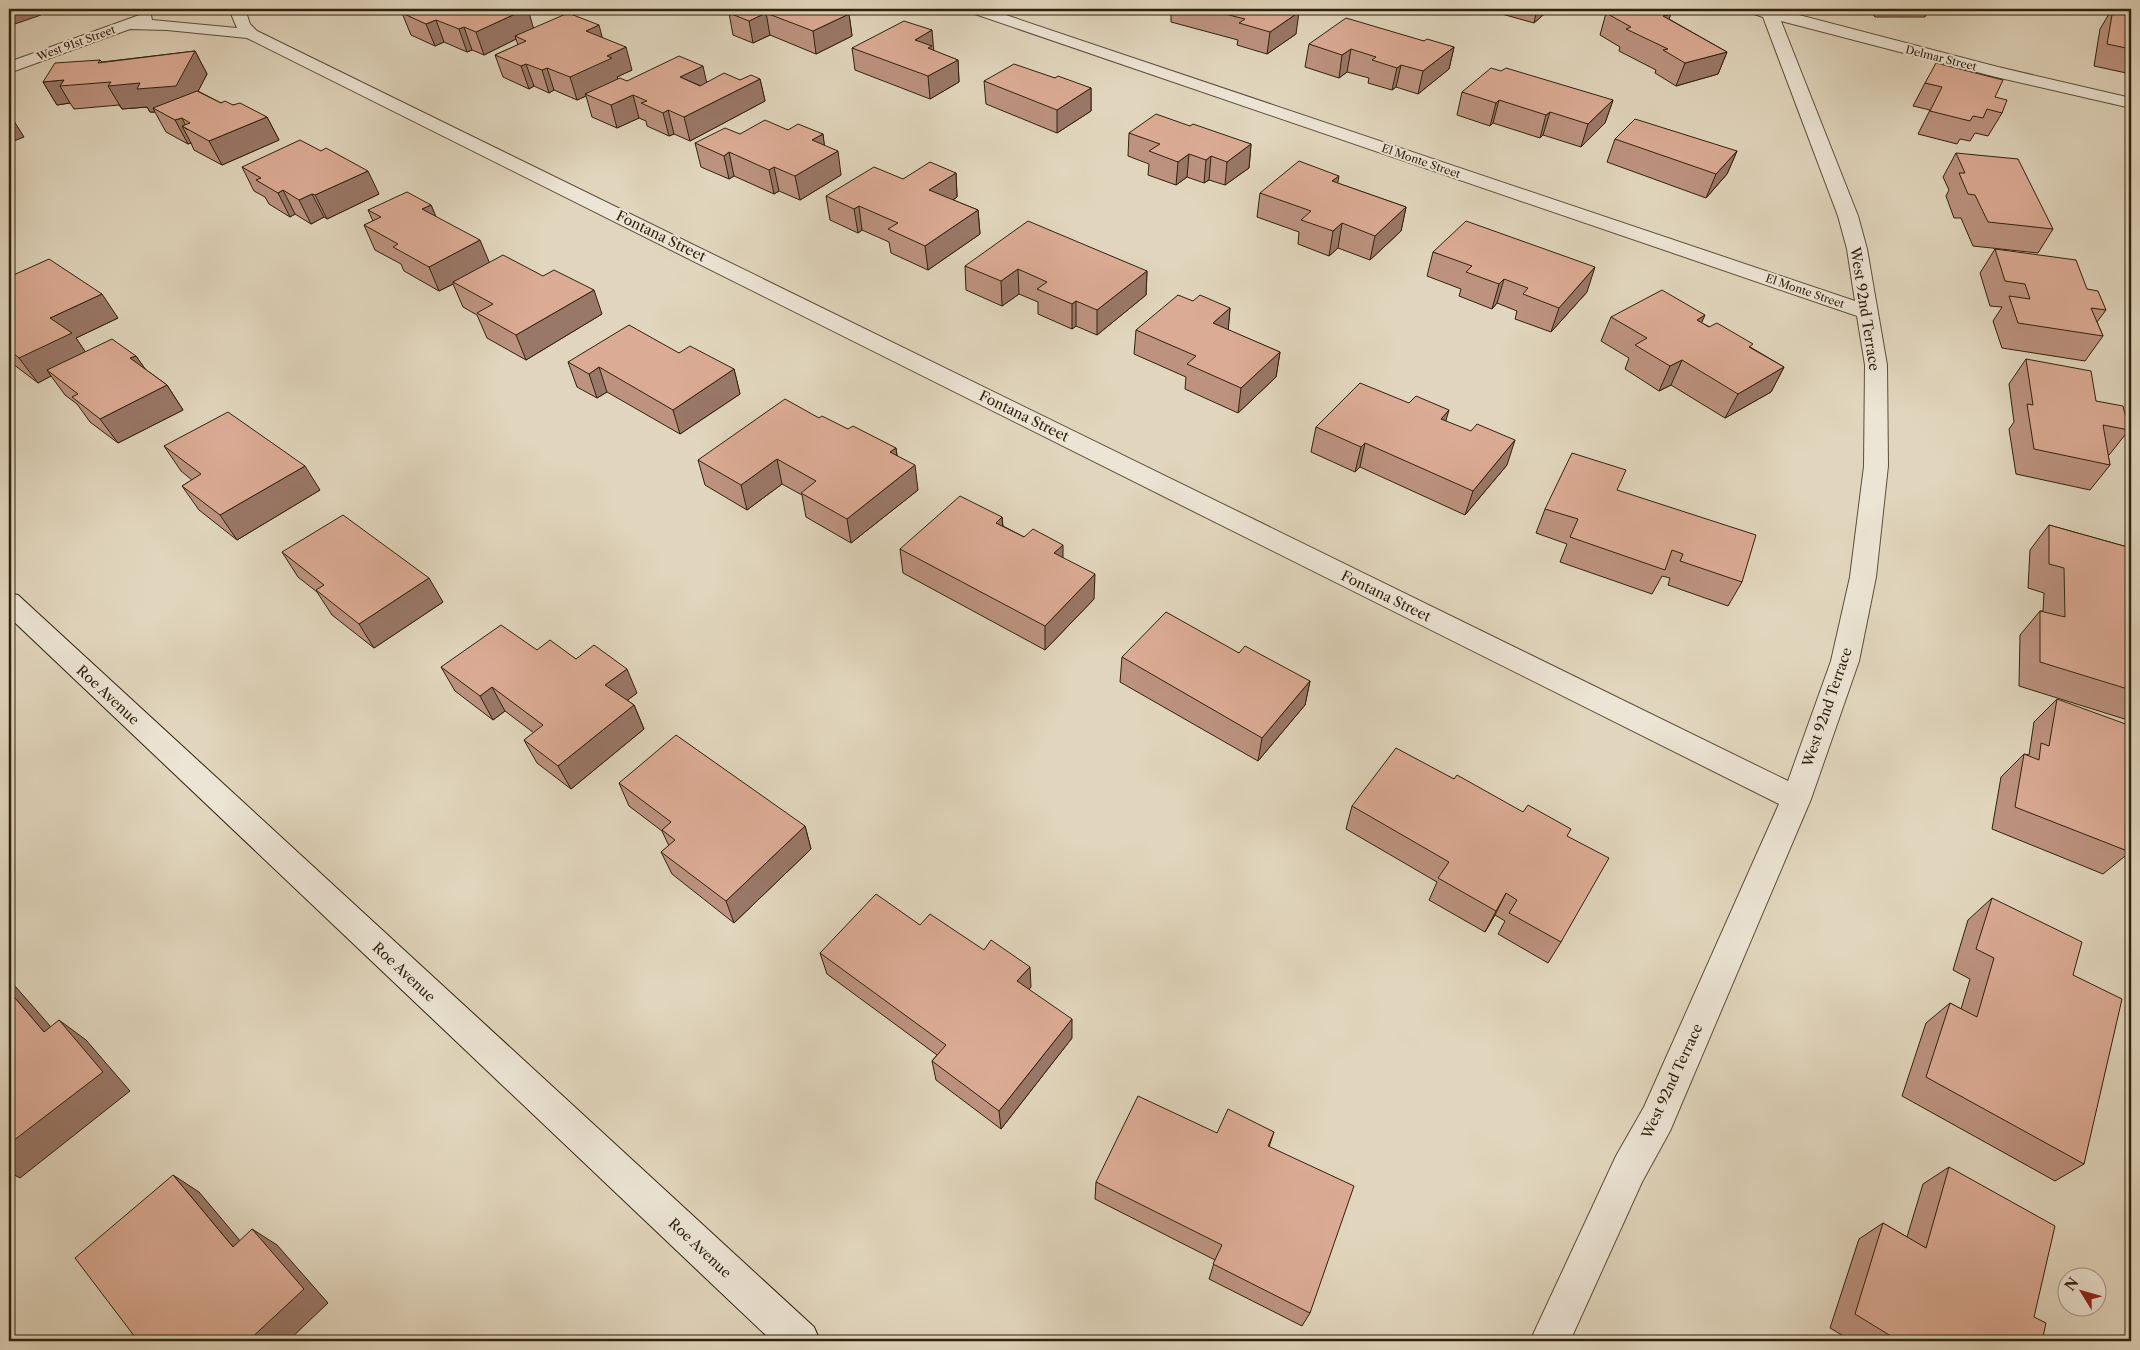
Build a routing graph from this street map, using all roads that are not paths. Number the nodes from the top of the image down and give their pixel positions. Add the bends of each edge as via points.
1 (172, 9) edge
2 (237, 9) edge
3 (974, 9) edge
4 (1763, 10) edge
5 (128, 24) junction
6 (252, 34) junction
7 (9, 68) edge
8 (2131, 103) edge
9 (1868, 313) junction
10 (9, 602) edge
11 (1796, 798) junction
12 (800, 1341) edge
13 (1550, 1341) edge

1 - 5 street, West 91st Street
2 - 6 street via 243,25
3 - 9 street, El Monte Street
4 - 8 street, Delmar Street via 1996,72
4 - 9 street, West 92nd Terrace via 1848,216
5 - 6 street, Fontana Street
5 - 7 street, West 91st Street
6 - 11 street, Fontana Street
9 - 11 street, West 92nd Terrace via 1876,365 1876,466 1863,576 1845,661
10 - 12 street, Roe Avenue
11 - 13 street, West 92nd Terrace via 1657,1119 1629,1170

